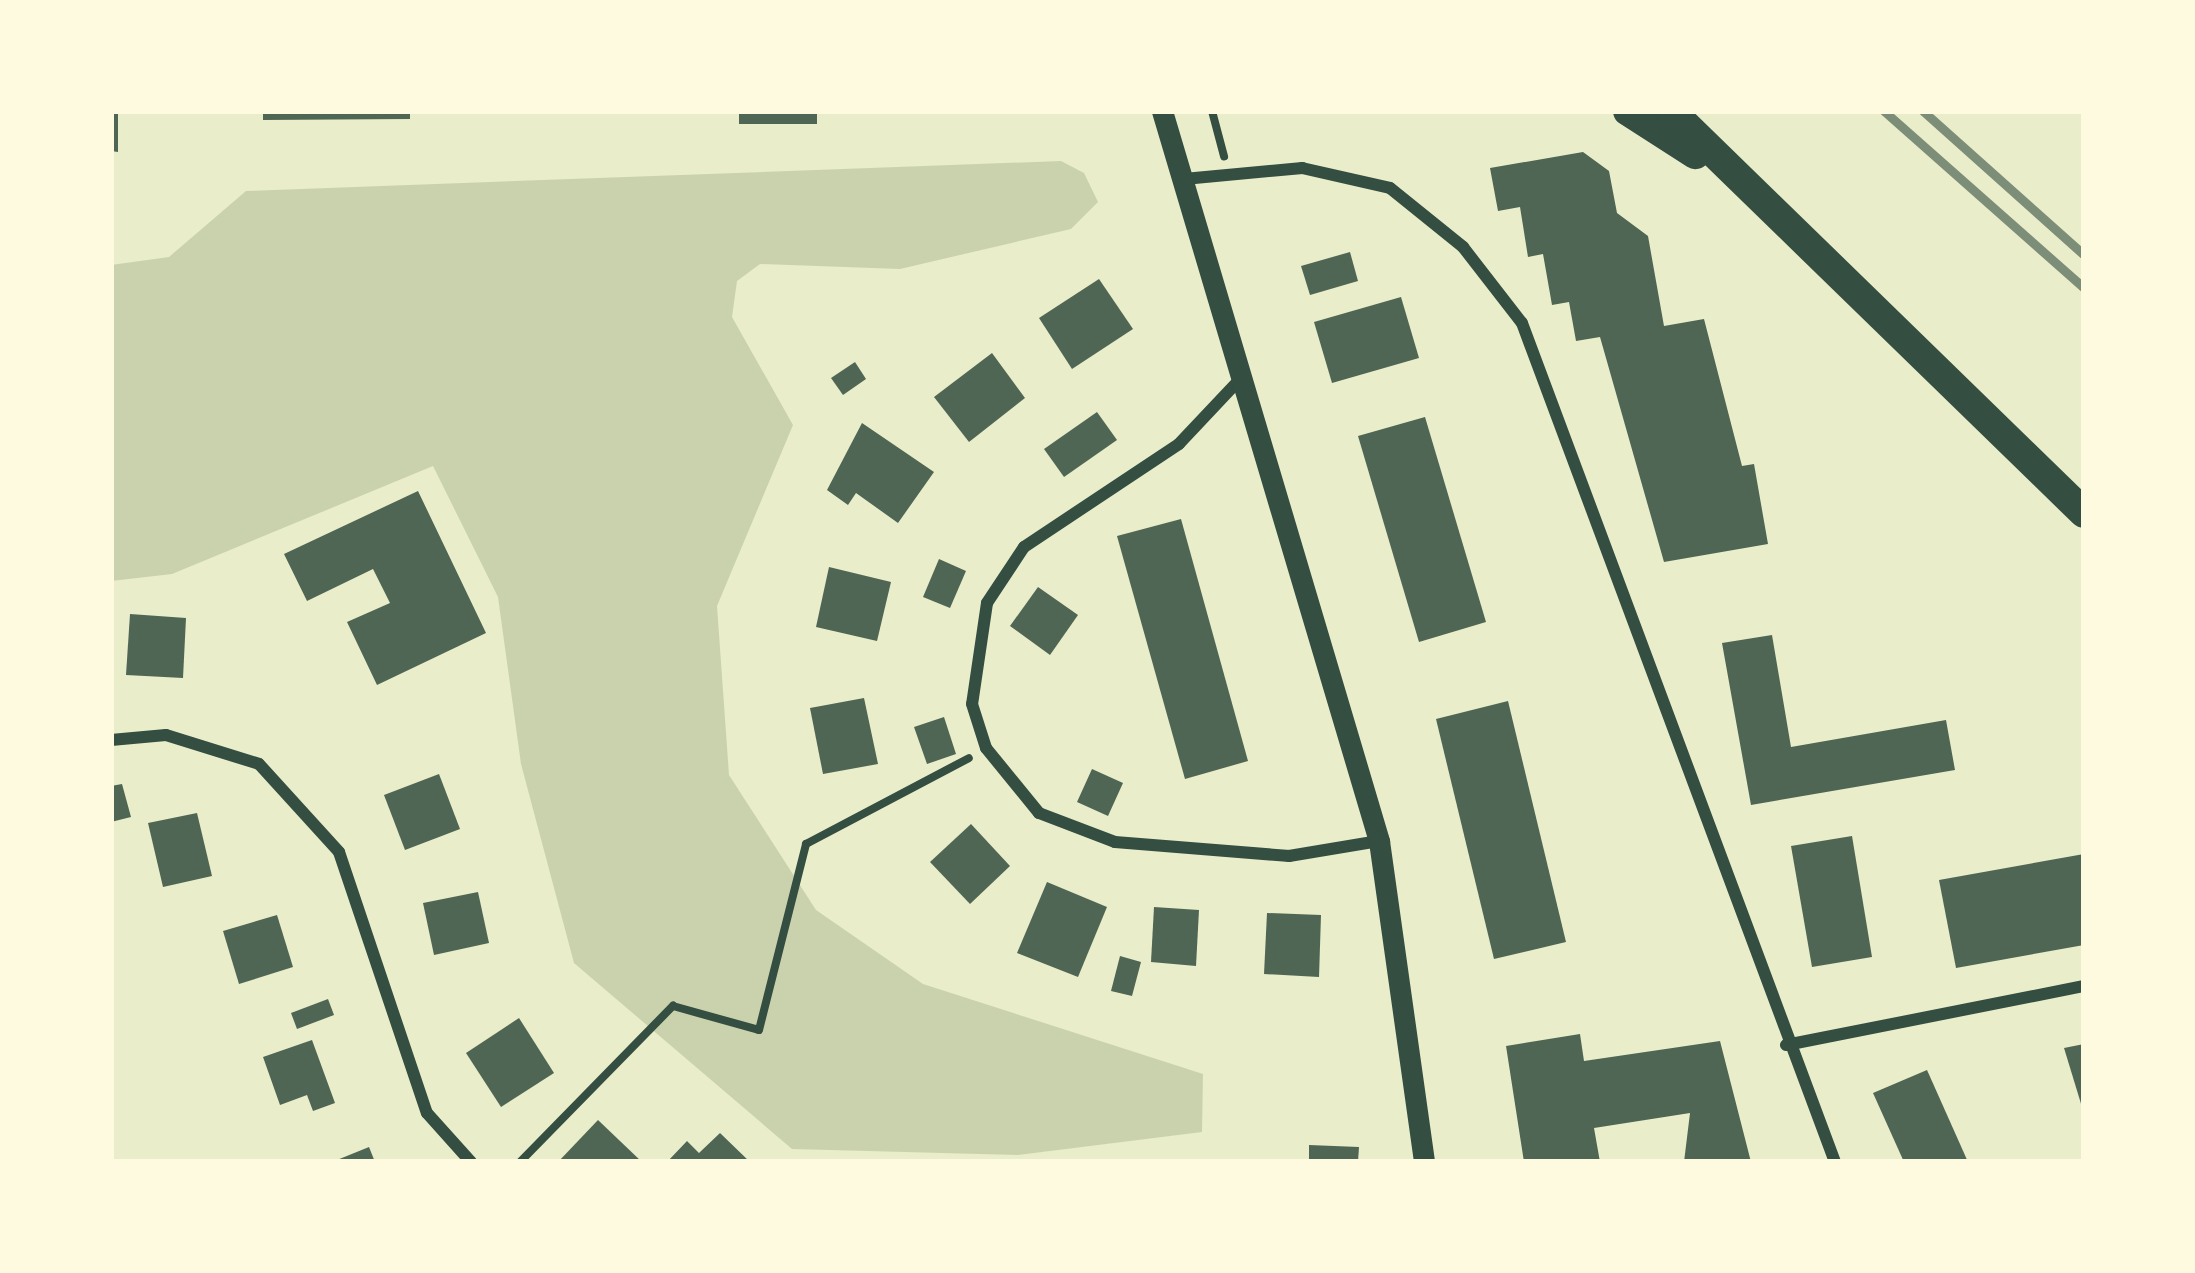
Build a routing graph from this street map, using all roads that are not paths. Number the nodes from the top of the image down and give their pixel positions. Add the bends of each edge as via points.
1 (1162, 111) edge
2 (1628, 111) edge
3 (1671, 111) edge
4 (1184, 179) junction
5 (1736, 180) junction
6 (1244, 375) junction
7 (2084, 513) edge
8 (111, 740) edge
9 (1379, 841) junction
10 (2084, 986) edge
11 (1786, 1045) junction
12 (470, 1162) edge
13 (1424, 1162) edge
14 (1835, 1162) edge

1 - 4 street
2 - 5 main road
3 - 5 main road
4 - 6 street
4 - 11 street via 1302,168 1390,188 1463,247 1522,323
5 - 7 main road
6 - 9 street
6 - 9 street via 1179,444 1024,548 988,603 972,704 986,748 1039,813 1114,842 1288,856
8 - 12 street via 166,735 259,764 339,852 427,1113
9 - 13 street
10 - 11 street
11 - 14 street

